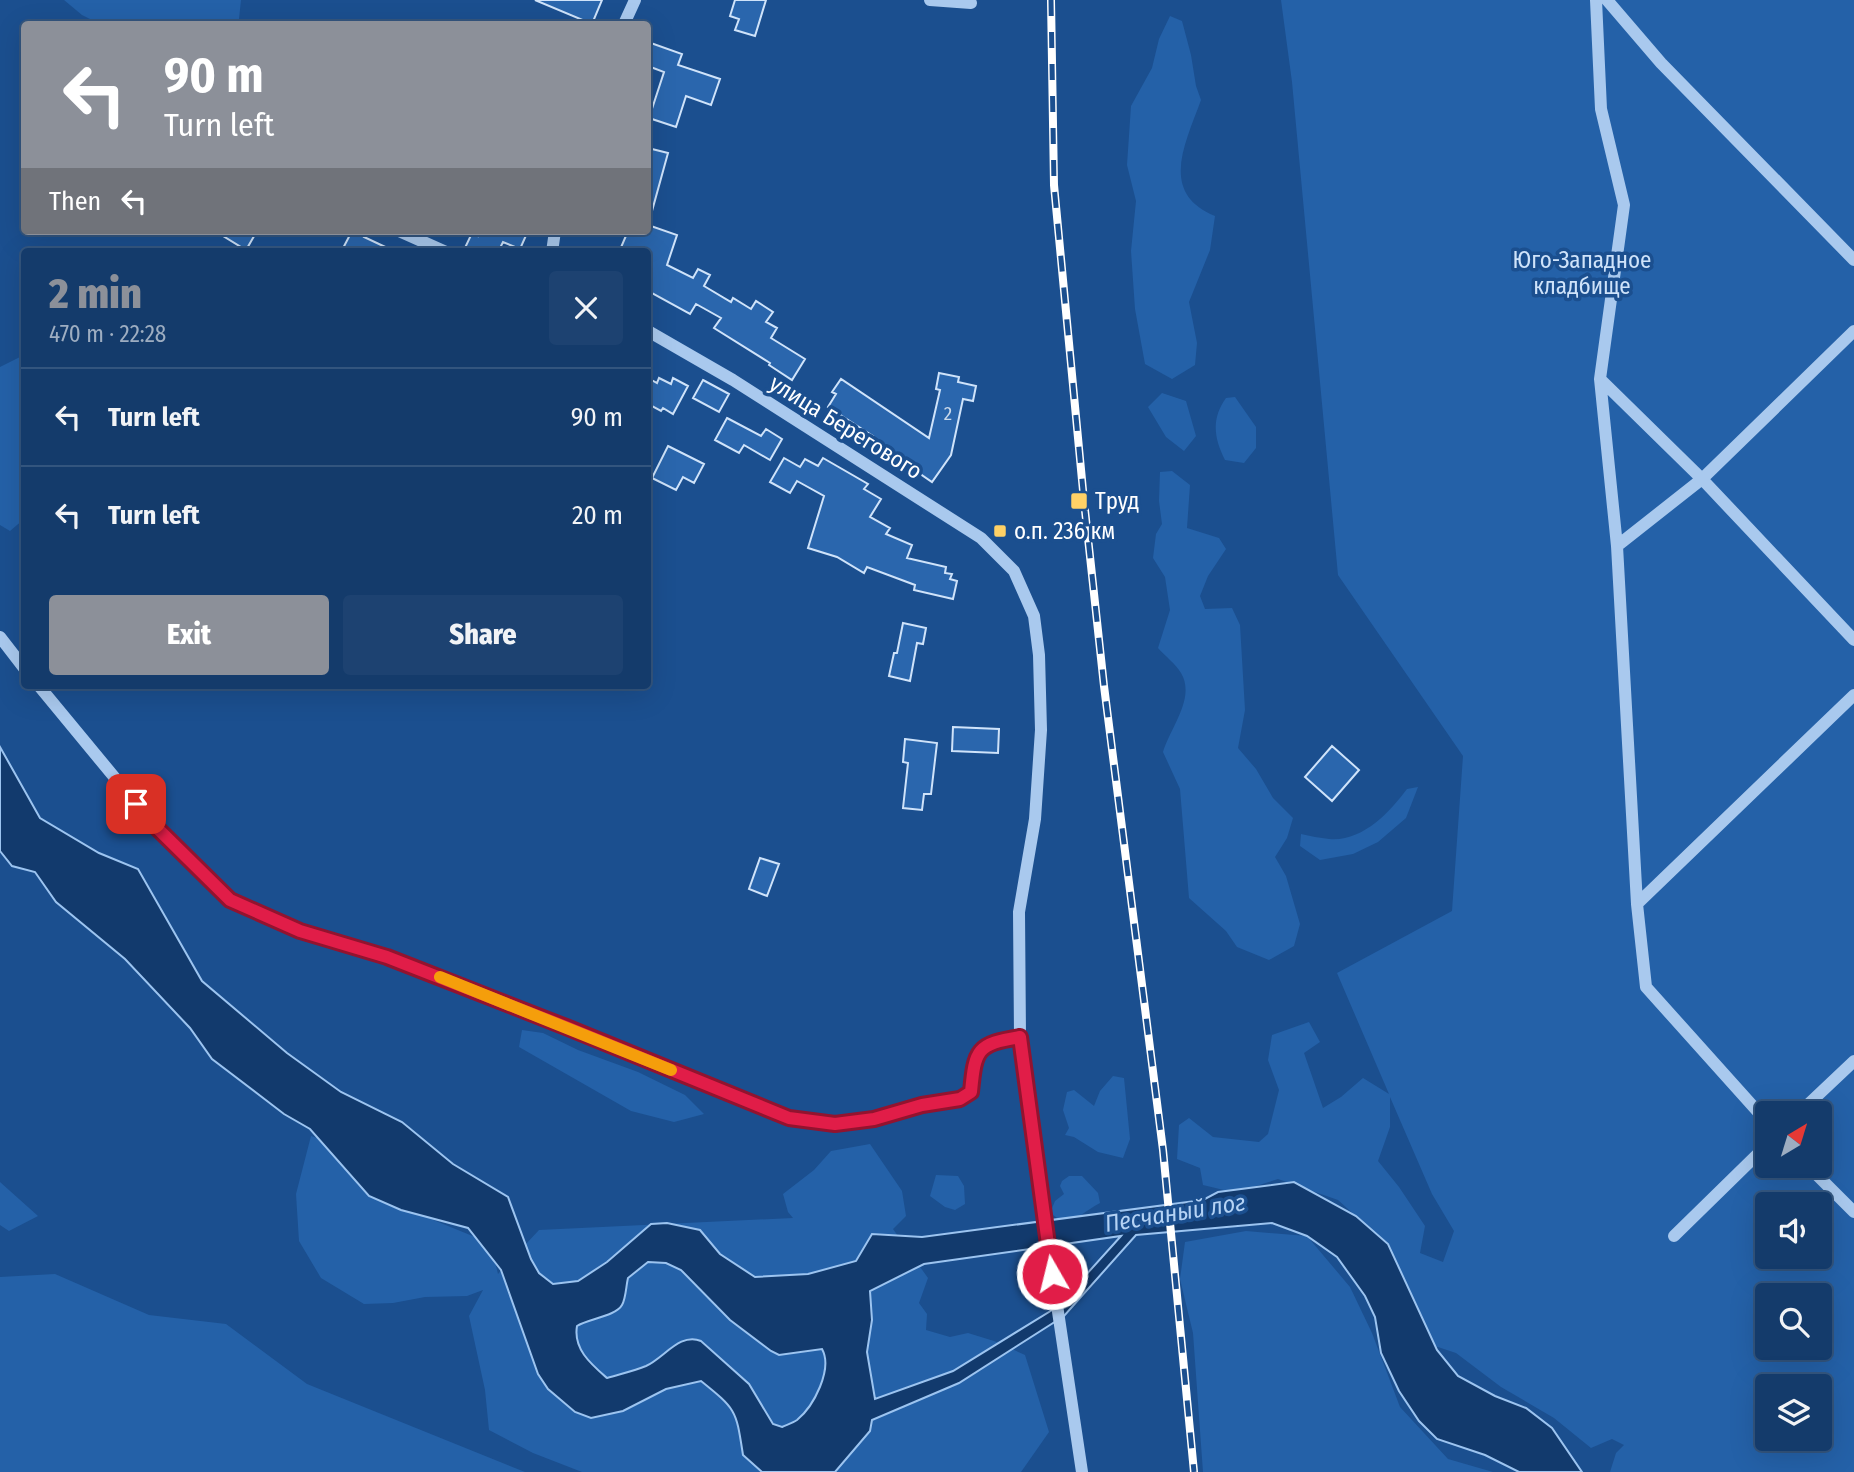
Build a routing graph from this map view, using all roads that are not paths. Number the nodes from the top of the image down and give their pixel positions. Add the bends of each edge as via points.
1 (635, 0) edge
2 (930, 0) edge
3 (1596, 0) edge
4 (1607, 0) edge
5 (971, 3) dead end
6 (625, 21) edge
7 (408, 235) edge
8 (437, 248) edge
9 (1854, 260) edge
10 (1854, 331) edge
11 (651, 333) edge
12 (1600, 379) junction
13 (1702, 478) junction
14 (1617, 546) junction
15 (0, 637) edge
16 (1854, 640) edge
17 (21, 664) edge
18 (41, 689) edge
19 (1854, 695) edge
20 (1637, 904) junction
21 (1020, 1037) junction
22 (1854, 1061) edge
23 (1812, 1101) edge
24 (1755, 1109) edge
25 (1755, 1157) edge
26 (1820, 1178) edge
27 (1854, 1212) edge
28 (1674, 1236) dead end
29 (1082, 1472) edge

1 - 6 street
2 - 5 street
3 - 12 street via 1601,109 1624,205
4 - 9 street via 1661,62
7 - 8 street
10 - 13 street
11 - 21 street, улица Берегового via 981,538 1014,571 1034,616 1041,730 1035,819 1019,912
12 - 13 street
12 - 14 street
13 - 14 street
13 - 16 street
14 - 20 street
15 - 17 street
18 - 21 street via 153,824 230,900 300,931 387,957 789,1118 835,1124 960,1099 971,1092 980,1049
19 - 20 street
20 - 24 street via 1646,987
21 - 29 street
22 - 23 street
25 - 28 street
26 - 27 street

